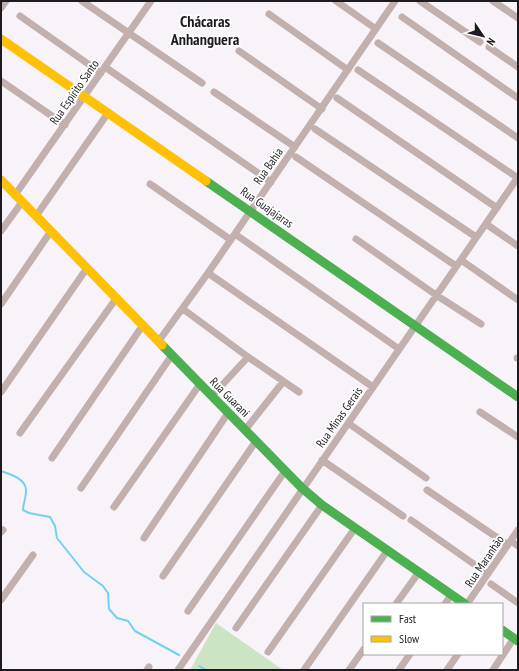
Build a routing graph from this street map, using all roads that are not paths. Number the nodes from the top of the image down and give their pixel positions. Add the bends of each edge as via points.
1 (6, 1) edge
2 (82, 1) edge
3 (151, 1) edge
4 (336, 1) edge
5 (395, 1) edge
6 (420, 1) edge
7 (493, 1) edge
8 (1, 8) edge
9 (269, 14) dead end
10 (20, 16) dead end
11 (402, 17) dead end
12 (518, 18) edge
13 (376, 29) junction
14 (129, 32) junction
15 (1, 39) edge
16 (480, 42) dead end
17 (378, 43) dead end
18 (489, 47) dead end
19 (239, 51) dead end
20 (518, 67) edge
21 (103, 70) junction
22 (348, 70) junction
23 (358, 70) dead end
24 (1, 81) edge
25 (202, 83) dead end
26 (214, 92) dead end
27 (84, 96) junction
28 (338, 98) dead end
29 (518, 98) edge
30 (322, 109) junction
31 (108, 113) junction
32 (65, 125) junction
33 (315, 129) dead end
34 (518, 138) edge
35 (295, 147) junction
36 (296, 157) dead end
37 (1, 180) edge
38 (517, 181) edge
39 (271, 182) junction
40 (150, 184) dead end
41 (15, 195) junction
42 (22, 202) junction
43 (497, 208) junction
44 (251, 211) junction
45 (36, 216) junction
46 (486, 224) junction
47 (1, 231) edge
48 (51, 231) junction
49 (233, 237) junction
50 (476, 238) junction
51 (356, 239) dead end
52 (518, 246) edge
53 (458, 263) junction
54 (87, 268) junction
55 (208, 273) junction
56 (436, 295) junction
57 (117, 299) junction
58 (518, 300) edge
59 (1, 304) edge
60 (183, 309) junction
61 (481, 324) dead end
62 (143, 325) junction
63 (415, 326) junction
64 (158, 342) junction
65 (399, 349) junction
66 (172, 355) junction
67 (248, 357) junction
68 (283, 382) junction
69 (200, 384) junction
70 (373, 387) junction
71 (1, 392) edge
72 (299, 392) dead end
73 (212, 396) junction
74 (518, 397) edge
75 (480, 412) dead end
76 (228, 413) junction
77 (348, 422) junction
78 (245, 430) junction
79 (20, 433) dead end
80 (518, 437) edge
81 (256, 442) junction
82 (52, 458) dead end
83 (322, 460) junction
84 (285, 471) junction
85 (426, 478) dead end
86 (80, 488) dead end
87 (302, 488) junction
88 (427, 490) dead end
89 (322, 505) junction
90 (114, 507) dead end
91 (403, 516) dead end
92 (411, 520) dead end
93 (355, 528) junction
94 (518, 530) edge
95 (144, 538) dead end
96 (509, 543) junction
97 (518, 546) edge
98 (387, 550) junction
99 (33, 555) dead end
100 (419, 572) junction
101 (488, 574) junction
102 (163, 576) dead end
103 (491, 584) dead end
104 (451, 595) junction
105 (1, 600) edge
106 (397, 603) edge
107 (446, 603) edge
108 (464, 603) edge
109 (467, 603) edge
110 (518, 603) edge
111 (188, 610) dead end
112 (236, 628) dead end
113 (503, 631) edge
114 (516, 640) edge
115 (363, 650) edge
116 (268, 652) dead end
117 (409, 655) edge
118 (457, 655) edge
119 (178, 670) edge
120 (304, 670) edge
121 (349, 670) edge
122 (399, 670) edge
123 (447, 670) edge
124 (493, 670) edge

1 - 8 street
2 - 14 street
3 - 14 street, Rua Espírito Santo
4 - 13 street
5 - 13 street, Rua Bahia
6 - 16 street
7 - 12 street
9 - 22 street
10 - 21 street
11 - 29 street
13 - 22 street, Rua Bahia
14 - 21 street, Rua Espírito Santo
14 - 25 street
15 - 27 street, Rua Guajajaras
17 - 34 street
18 - 20 street
19 - 30 street
21 - 27 street, Rua Espírito Santo
21 - 39 street
22 - 30 street, Rua Bahia
23 - 38 street
24 - 32 street
26 - 35 street
27 - 31 street, Rua Guajajaras
27 - 32 street, Rua Espírito Santo
28 - 43 street
30 - 35 street, Rua Bahia
31 - 44 street, Rua Guajajaras
31 - 45 street
32 - 41 street, Rua Espírito Santo
33 - 50 street
35 - 39 street, Rua Bahia
36 - 53 street
37 - 41 street, Rua Guarani
38 - 43 street, Rua Minas Gerais
39 - 44 street, Rua Bahia
40 - 49 street
41 - 42 street, Rua Guarani
42 - 45 street, Rua Guarani
42 - 47 street
43 - 46 street, Rua Minas Gerais
44 - 49 street, Rua Bahia
44 - 63 street, Rua Guajajaras
45 - 48 street, Rua Guarani
46 - 50 street, Rua Minas Gerais
46 - 52 street
48 - 54 street, Rua Guarani
48 - 59 street
49 - 55 street, Rua Bahia
49 - 65 street
50 - 53 street, Rua Minas Gerais
51 - 56 street
53 - 56 street, Rua Minas Gerais
53 - 58 street
54 - 57 street, Rua Guarani
54 - 71 street
55 - 60 street, Rua Bahia
55 - 70 street
56 - 61 street
56 - 63 street, Rua Minas Gerais
57 - 62 street, Rua Guarani
57 - 79 street
60 - 64 street, Rua Bahia
60 - 67 street
62 - 64 street, Rua Guarani
62 - 82 street
63 - 65 street, Rua Minas Gerais
63 - 74 street, Rua Guajajaras
64 - 66 street, Rua Guarani
65 - 70 street, Rua Minas Gerais
66 - 69 street, Rua Guarani
66 - 86 street
67 - 68 street
67 - 73 street
68 - 72 street
68 - 78 street
69 - 73 street, Rua Guarani
69 - 90 street
70 - 77 street, Rua Minas Gerais
73 - 76 street, Rua Guarani
75 - 80 street
76 - 78 street, Rua Guarani
76 - 95 street
77 - 83 street, Rua Minas Gerais
77 - 85 street
78 - 81 street, Rua Guarani
81 - 84 street, Rua Guarani
81 - 102 street
83 - 87 street, Rua Minas Gerais
83 - 91 street
84 - 87 street, Rua Guarani
84 - 111 street
87 - 89 street, Rua Guarani
87 - 119 street, Rua Minas Gerais
88 - 96 street
89 - 93 street, Rua Guarani
89 - 112 street
92 - 101 street
93 - 98 street, Rua Guarani
93 - 116 street
94 - 96 street, Rua Maranhão
96 - 97 street
96 - 101 street, Rua Maranhão
98 - 100 street, Rua Guarani
98 - 120 street
99 - 105 street
100 - 104 street, Rua Guarani
100 - 106 street
101 - 109 street, Rua Maranhão
103 - 110 street
104 - 107 street
104 - 108 street, Rua Guarani
113 - 114 street
114 - 124 street
115 - 121 street
117 - 122 street
118 - 123 street

